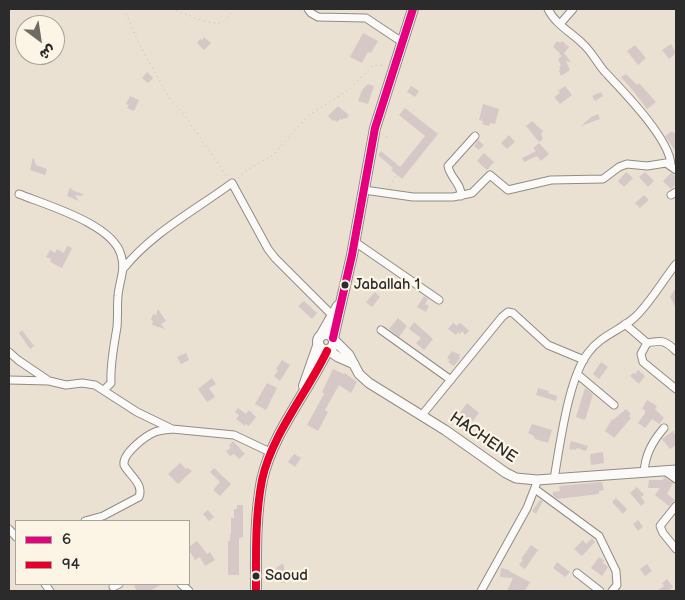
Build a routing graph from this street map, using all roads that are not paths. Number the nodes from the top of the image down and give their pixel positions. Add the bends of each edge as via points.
1 (308, 9) edge
2 (412, 9) edge
3 (548, 9) edge
4 (573, 9) edge
5 (560, 24) junction
6 (402, 42) junction
7 (475, 136) dead end
8 (674, 168) edge
9 (364, 190) junction
10 (19, 194) dead end
11 (462, 196) junction
12 (355, 242) junction
13 (116, 243) junction
14 (134, 256) junction
15 (676, 264) edge
16 (123, 269) junction
17 (440, 300) dead end
18 (334, 317) junction
19 (625, 324) junction
20 (381, 330) dead end
21 (333, 339) junction
22 (646, 343) junction
23 (324, 346) junction
24 (676, 351) edge
25 (9, 352) edge
26 (584, 360) junction
27 (354, 364) junction
28 (577, 374) junction
29 (9, 380) edge
30 (451, 380) junction
31 (49, 381) junction
32 (111, 383) junction
33 (676, 389) edge
34 (104, 390) junction
35 (117, 399) junction
36 (614, 405) dead end
37 (422, 415) junction
38 (664, 428) dead end
39 (172, 429) junction
40 (272, 453) junction
41 (676, 470) edge
42 (665, 471) junction
43 (644, 473) junction
44 (554, 479) junction
45 (676, 479) edge
46 (536, 484) junction
47 (676, 506) edge
48 (88, 520) edge
49 (676, 549) edge
50 (577, 573) dead end
51 (256, 591) edge
52 (481, 591) edge
53 (600, 591) edge
54 (612, 591) edge

1 - 6 street via 318,17 366,18
2 - 6 main road
3 - 5 street
4 - 5 street
5 - 8 street via 584,44 646,117
6 - 9 main road via 375,128
7 - 11 street via 448,166
8 - 11 street via 666,163 647,166 627,164 603,179 550,180 508,190 490,175 472,193
9 - 11 street via 423,198
9 - 12 main road
10 - 13 street via 72,215
12 - 17 street
12 - 18 main road
13 - 14 street
13 - 16 street
14 - 16 street
14 - 18 street via 165,228 232,183 268,249
15 - 19 street via 641,312
16 - 32 street
18 - 21 main road
18 - 23 main road
19 - 22 street
19 - 26 street via 596,342
20 - 30 street
21 - 23 main road via 333,346
21 - 27 street, HACHENE
22 - 24 street via 661,341
22 - 33 street via 641,354 643,362
23 - 27 street
23 - 40 main road
25 - 31 street
26 - 28 street
26 - 30 street via 548,345 508,312
27 - 37 street, HACHENE via 369,383
28 - 36 street
28 - 44 street
29 - 31 street
30 - 37 street
31 - 34 street via 66,385 91,384
32 - 34 street
32 - 35 street
34 - 35 street
35 - 39 street
37 - 46 street, HACHENE via 506,473
38 - 43 street via 650,446
39 - 40 street via 234,435
39 - 48 street via 155,432 124,459 124,465 140,485 139,497
40 - 51 main road via 262,480 259,502
41 - 42 street, HACHENE
42 - 43 street, HACHENE
42 - 45 street
43 - 44 street, HACHENE
44 - 46 street, HACHENE
46 - 52 street via 527,508
46 - 54 street via 599,536 616,571 617,585
47 - 49 street via 660,526
50 - 53 street

